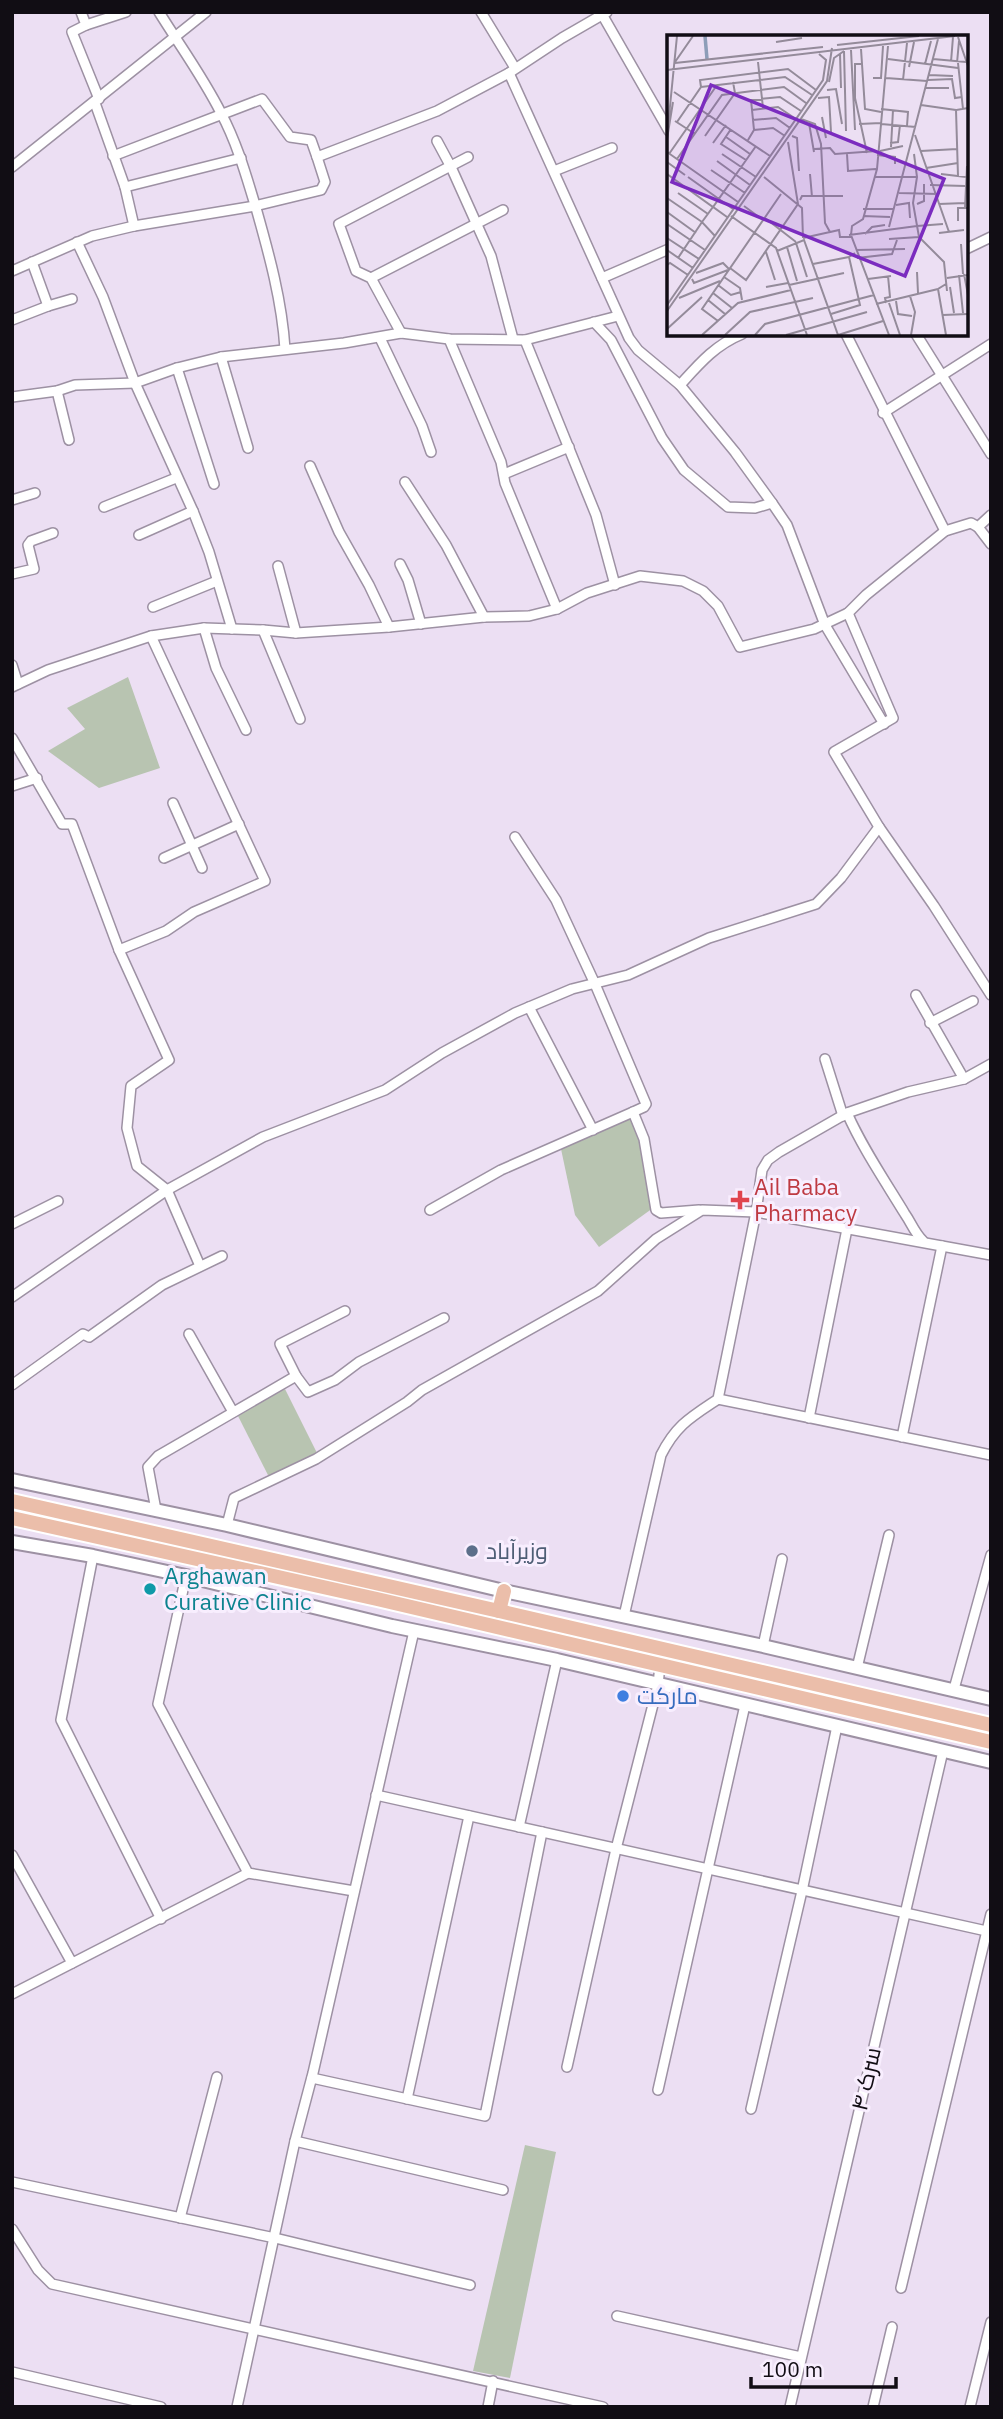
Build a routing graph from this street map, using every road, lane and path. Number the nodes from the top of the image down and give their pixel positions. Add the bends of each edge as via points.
1 (81, 12) edge
2 (126, 12) edge
3 (159, 12) edge
4 (206, 12) edge
5 (481, 12) edge
6 (605, 14) edge
7 (86, 25) junction
8 (175, 38) junction
9 (512, 70) junction
10 (97, 101) junction
11 (222, 115) junction
12 (667, 127) edge
13 (437, 141) dead end
14 (612, 148) dead end
15 (113, 156) junction
16 (317, 157) junction
17 (468, 157) dead end
18 (241, 158) junction
19 (12, 167) edge
20 (452, 167) junction
21 (554, 171) junction
22 (125, 187) junction
23 (255, 206) junction
24 (503, 209) dead end
25 (478, 223) junction
26 (134, 226) junction
27 (990, 238) edge
28 (77, 242) junction
29 (968, 248) edge
30 (667, 250) edge
31 (32, 262) junction
32 (12, 271) edge
33 (371, 278) junction
34 (602, 278) junction
35 (72, 299) dead end
36 (48, 306) junction
37 (618, 316) junction
38 (12, 320) edge
39 (594, 322) junction
40 (401, 333) junction
41 (737, 336) edge
42 (847, 336) edge
43 (917, 336) edge
44 (380, 338) junction
45 (449, 339) junction
46 (513, 339) junction
47 (525, 340) junction
48 (991, 344) edge
49 (285, 349) junction
50 (221, 357) junction
51 (177, 368) junction
52 (942, 377) junction
53 (135, 383) junction
54 (680, 386) junction
55 (57, 391) junction
56 (12, 397) edge
57 (883, 413) junction
58 (69, 440) dead end
59 (248, 447) dead end
60 (569, 447) junction
61 (431, 452) dead end
62 (991, 454) edge
63 (310, 466) dead end
64 (504, 474) junction
65 (176, 478) junction
66 (405, 482) dead end
67 (214, 484) dead end
68 (35, 493) dead end
69 (12, 500) edge
70 (772, 503) junction
71 (104, 507) dead end
72 (193, 511) junction
73 (991, 515) edge
74 (978, 527) junction
75 (945, 531) junction
76 (53, 533) dead end
77 (139, 535) dead end
78 (991, 544) edge
79 (400, 564) dead end
80 (278, 566) dead end
81 (12, 574) edge
82 (218, 581) junction
83 (615, 585) junction
84 (153, 607) dead end
85 (557, 609) junction
86 (848, 613) junction
87 (484, 617) junction
88 (421, 624) junction
89 (825, 625) junction
90 (388, 627) junction
91 (204, 628) junction
92 (232, 629) junction
93 (263, 630) junction
94 (296, 633) junction
95 (151, 635) junction
96 (12, 665) edge
97 (15, 686) edge
98 (300, 719) dead end
99 (884, 724) junction
100 (246, 730) dead end
101 (12, 738) edge
102 (37, 778) junction
103 (12, 786) edge
104 (173, 803) dead end
105 (239, 824) junction
106 (879, 827) junction
107 (515, 837) dead end
108 (193, 845) junction
109 (164, 858) dead end
110 (202, 869) dead end
111 (119, 950) junction
112 (595, 984) junction
113 (916, 995) dead end
114 (991, 995) edge
115 (973, 1001) dead end
116 (529, 1007) junction
117 (930, 1023) junction
118 (825, 1059) dead end
119 (991, 1064) edge
120 (964, 1079) junction
121 (633, 1112) junction
122 (845, 1115) junction
123 (593, 1130) junction
124 (167, 1191) junction
125 (58, 1201) dead end
126 (430, 1210) dead end
127 (702, 1210) junction
128 (756, 1212) junction
129 (12, 1224) edge
130 (847, 1229) junction
131 (925, 1242) junction
132 (942, 1246) junction
133 (991, 1255) edge
134 (222, 1256) dead end
135 (200, 1266) junction
136 (12, 1297) edge
137 (345, 1311) dead end
138 (444, 1318) dead end
139 (189, 1334) dead end
140 (296, 1376) junction
141 (12, 1385) edge
142 (718, 1399) junction
143 (233, 1412) junction
144 (809, 1418) junction
145 (902, 1437) junction
146 (991, 1455) edge
147 (12, 1480) edge
148 (12, 1501) edge
149 (156, 1510) junction
150 (12, 1518) edge
151 (227, 1525) junction
152 (889, 1535) dead end
153 (12, 1542) edge
154 (991, 1555) edge
155 (93, 1556) junction
156 (782, 1559) dead end
157 (186, 1576) junction
158 (383, 1584) junction
159 (504, 1591) junction
160 (979, 1599) junction
161 (377, 1600) junction
162 (991, 1602) edge
163 (499, 1611) junction
164 (625, 1616) junction
165 (414, 1631) junction
166 (763, 1646) junction
167 (557, 1660) junction
168 (660, 1665) junction
169 (858, 1668) junction
170 (658, 1685) junction
171 (954, 1689) junction
172 (991, 1699) edge
173 (745, 1705) junction
174 (991, 1725) edge
175 (837, 1726) junction
176 (991, 1742) edge
177 (943, 1751) junction
178 (991, 1762) edge
179 (376, 1795) junction
180 (469, 1816) junction
181 (519, 1827) junction
182 (542, 1832) junction
183 (617, 1849) junction
184 (12, 1855) edge
185 (15, 1867) edge
186 (707, 1869) junction
187 (248, 1872) junction
188 (354, 1891) junction
189 (802, 1891) junction
190 (905, 1913) junction
191 (991, 1914) edge
192 (161, 1919) junction
193 (989, 1932) edge
194 (72, 1963) junction
195 (12, 1994) edge
196 (567, 2067) dead end
197 (217, 2077) dead end
198 (312, 2078) junction
199 (658, 2090) dead end
200 (407, 2099) junction
201 (751, 2109) dead end
202 (295, 2141) junction
203 (12, 2182) edge
204 (503, 2190) dead end
205 (180, 2218) junction
206 (12, 2229) edge
207 (275, 2238) junction
208 (470, 2285) dead end
209 (901, 2288) dead end
210 (617, 2316) dead end
211 (991, 2322) edge
212 (892, 2327) dead end
213 (253, 2330) junction
214 (801, 2357) junction
215 (12, 2372) edge
216 (493, 2381) junction
217 (161, 2407) edge
218 (237, 2407) edge
219 (488, 2407) edge
220 (603, 2407) edge
221 (790, 2407) edge
222 (873, 2407) edge
223 (970, 2407) edge

1 - 7 street
2 - 7 street
3 - 8 street
4 - 8 street
5 - 9 street
6 - 9 street
6 - 12 street
7 - 10 street via 72,32
8 - 10 street
8 - 11 street
9 - 16 street via 437,111
9 - 21 street
10 - 15 street
10 - 19 street
11 - 15 street
11 - 16 street via 262,99 290,137 312,140
11 - 18 street
13 - 20 street
14 - 21 street
15 - 22 street
16 - 23 street via 324,187
17 - 20 street
18 - 22 street
18 - 23 street
20 - 25 street
20 - 33 street via 339,224 356,271
21 - 34 street
22 - 26 street
23 - 26 street
23 - 49 street via 270,256
24 - 25 street
25 - 33 street
25 - 46 street
26 - 28 street
27 - 29 street
28 - 31 street
28 - 53 street
30 - 34 street
31 - 32 street
31 - 36 street
33 - 40 street
34 - 37 street
35 - 36 street
36 - 38 street
37 - 39 street
37 - 54 street via 638,350
39 - 47 street
39 - 70 street via 611,340 662,438 684,470 728,507
40 - 44 street
40 - 45 street
41 - 54 street via 708,354
42 - 57 street
43 - 52 street
44 - 49 street
44 - 61 street
45 - 46 street
45 - 64 street
46 - 47 street
47 - 60 street
48 - 52 street
49 - 50 street
50 - 51 street
50 - 59 street
51 - 53 street
51 - 67 street
52 - 57 street
52 - 62 street
53 - 55 street via 75,385
53 - 65 street
54 - 70 street
55 - 56 street
55 - 58 street
57 - 75 street
60 - 64 street
60 - 83 street via 596,514
63 - 90 street
64 - 85 street
65 - 71 street
65 - 72 street
66 - 87 street via 446,545
68 - 69 street
70 - 89 street via 787,526
72 - 77 street
72 - 82 street
73 - 74 street
74 - 75 street via 971,523
74 - 78 street
75 - 86 street
76 - 81 street via 28,545 34,569
79 - 88 street
80 - 94 street
82 - 84 street
82 - 92 street
83 - 85 street
83 - 89 street via 640,576 683,580 718,606 740,647
85 - 87 street via 529,616
86 - 89 street
86 - 99 street via 893,716
87 - 88 street
88 - 90 street
89 - 99 street
90 - 94 street
91 - 92 street
91 - 95 street
91 - 100 street via 216,668
92 - 93 street
93 - 94 street
93 - 98 street
95 - 97 street
95 - 105 street
96 - 97 street
99 - 106 street via 834,752
101 - 102 street
102 - 103 street
102 - 111 street via 62,824 72,824
104 - 108 street
105 - 108 street
105 - 111 street via 264,884 194,912 166,932
106 - 112 street via 816,904 709,938 628,975
106 - 114 street
107 - 112 street via 556,900
108 - 109 street
108 - 110 street
111 - 124 street via 169,1060 131,1086 127,1117 137,1166
112 - 116 street
112 - 121 street via 646,1104
113 - 117 street
115 - 117 street
116 - 123 street
116 - 124 street via 442,1053 385,1090 263,1138
117 - 120 street
118 - 122 street
119 - 120 street
120 - 122 street via 908,1092
121 - 123 street
121 - 127 street via 644,1139 656,1210
122 - 128 street via 768,1160 762,1170
122 - 131 street via 913,1232
123 - 126 street via 501,1171
124 - 135 street
124 - 136 street
125 - 129 street
127 - 128 street
127 - 151 street via 656,1239 598,1291 422,1390 316,1459 234,1498
128 - 130 street
128 - 142 street
130 - 131 street
130 - 144 street
131 - 132 street
132 - 133 street
132 - 145 street
134 - 135 street
135 - 141 street via 162,1285 89,1337 83,1334
137 - 140 street via 281,1344
138 - 140 street via 308,1392
139 - 143 street
140 - 143 street
142 - 144 street
142 - 164 street via 686,1420 661,1455
143 - 149 street via 158,1456 148,1467
144 - 145 street
145 - 146 street
147 - 149 street
148 - 158 main road
149 - 151 street
150 - 161 main road
151 - 159 street
152 - 169 street
153 - 155 street
154 - 160 street
155 - 157 street
155 - 192 street via 61,1720
156 - 166 street
157 - 165 street
157 - 187 street via 158,1704
158 - 161 main road
158 - 163 main road
159 - 163 main road
159 - 164 street
160 - 162 street
160 - 171 street
161 - 168 main road
163 - 174 main road
164 - 166 street
165 - 167 street
165 - 179 street
166 - 169 street
167 - 170 street
167 - 181 street
168 - 170 street
168 - 176 main road
169 - 171 street
170 - 173 street
170 - 183 street
171 - 172 street
173 - 175 street
173 - 186 street
175 - 177 street
175 - 189 street
177 - 178 street
177 - 190 street, سرک ۴
179 - 180 street
179 - 188 street
180 - 181 street
180 - 200 street
181 - 182 street
182 - 183 street
182 - 200 street via 485,2116
183 - 186 street
183 - 196 street
184 - 185 street
185 - 194 street
186 - 189 street
186 - 199 street
187 - 188 street
187 - 192 street
188 - 198 street
189 - 190 street
189 - 201 street
190 - 193 street
190 - 214 street, سرک ۴
191 - 193 street
192 - 194 street
193 - 209 street
194 - 195 street
197 - 205 street
198 - 200 street
198 - 202 street
202 - 204 street
202 - 207 street
203 - 205 street
205 - 207 street
206 - 213 street via 52,2284
207 - 208 street
207 - 213 street
210 - 214 street
211 - 223 street
212 - 222 street
213 - 216 street
213 - 218 street
214 - 221 street, سرک ۴
215 - 217 street
216 - 219 street
216 - 220 street

